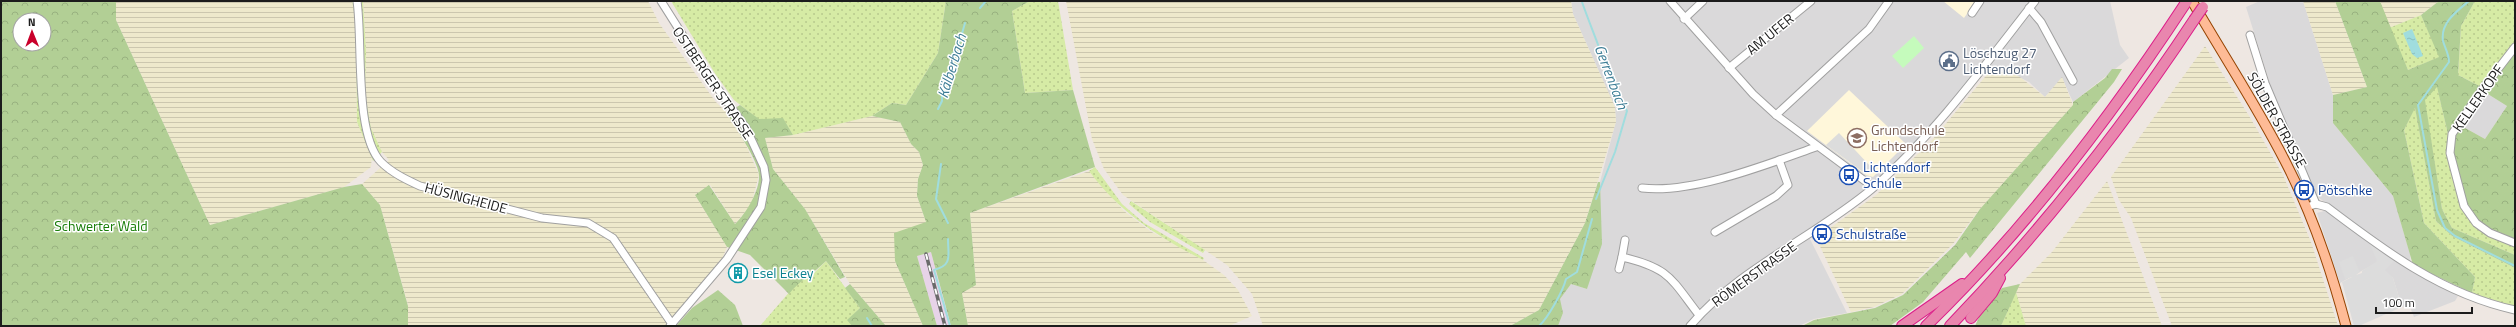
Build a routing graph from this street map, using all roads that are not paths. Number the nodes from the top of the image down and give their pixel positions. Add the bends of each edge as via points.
1 (357, 1) edge
2 (661, 1) edge
3 (1670, 1) edge
4 (1703, 1) edge
5 (1811, 1) edge
6 (1889, 1) edge
7 (1980, 1) edge
8 (2035, 1) edge
9 (2188, 2) edge
10 (2204, 4) edge
11 (2030, 8) junction
12 (1972, 13) dead end
13 (1684, 19) junction
14 (2250, 35) dead end
15 (2515, 47) edge
16 (1729, 68) junction
17 (2073, 81) dead end
18 (1776, 115) junction
19 (1816, 147) junction
20 (1780, 160) junction
21 (1873, 187) junction
22 (1642, 188) dead end
23 (2316, 204) junction
24 (2306, 207) junction
25 (1715, 232) dead end
26 (1625, 240) dead end
27 (2515, 243) edge
28 (1622, 257) junction
29 (2008, 263) junction
30 (1619, 269) dead end
31 (1972, 278) junction
32 (2515, 310) edge
33 (1699, 315) junction
34 (1971, 318) dead end
35 (671, 325) edge
36 (1690, 326) edge
37 (1902, 326) edge
38 (1926, 326) edge
39 (1950, 326) edge
40 (2346, 326) edge

1 - 35 street, HÜSINGHEIDE via 361,35 362,106 367,132 380,161 420,186 542,218 588,224 613,238
2 - 35 street, OSTBERGER STRASSE via 706,72 746,128 764,167 766,180 761,207 727,259
3 - 13 street
4 - 13 street
5 - 16 street, AM UFER
6 - 18 street via 1880,10 1869,29
7 - 12 street
8 - 11 street, RÖMERSTRASSE
9 - 24 main road, SÖLDER STRASSE via 2262,120
9 - 31 highway via 2089,140 2044,197
10 - 29 highway, bridge via 2155,79 2099,154
11 - 17 street via 2041,22
11 - 21 street, RÖMERSTRASSE via 1935,125
13 - 16 street
14 - 23 street via 2265,83
15 - 27 street, KELLERKOPF via 2452,134 2450,153 2468,212 2490,233
16 - 18 street
18 - 19 street
19 - 20 street
19 - 21 street
20 - 22 street via 1680,187
20 - 25 street via 1788,185 1776,196
21 - 33 street, RÖMERSTRASSE via 1832,220 1726,291
23 - 24 street
23 - 32 street via 2327,208 2416,271 2470,297
24 - 40 main road, SÖLDER STRASSE via 2325,255
26 - 28 street
28 - 30 street
28 - 33 street via 1650,265 1672,278
29 - 34 highway via 1992,292
29 - 39 highway
31 - 37 highway
31 - 38 highway
33 - 36 street, RÖMERSTRASSE

